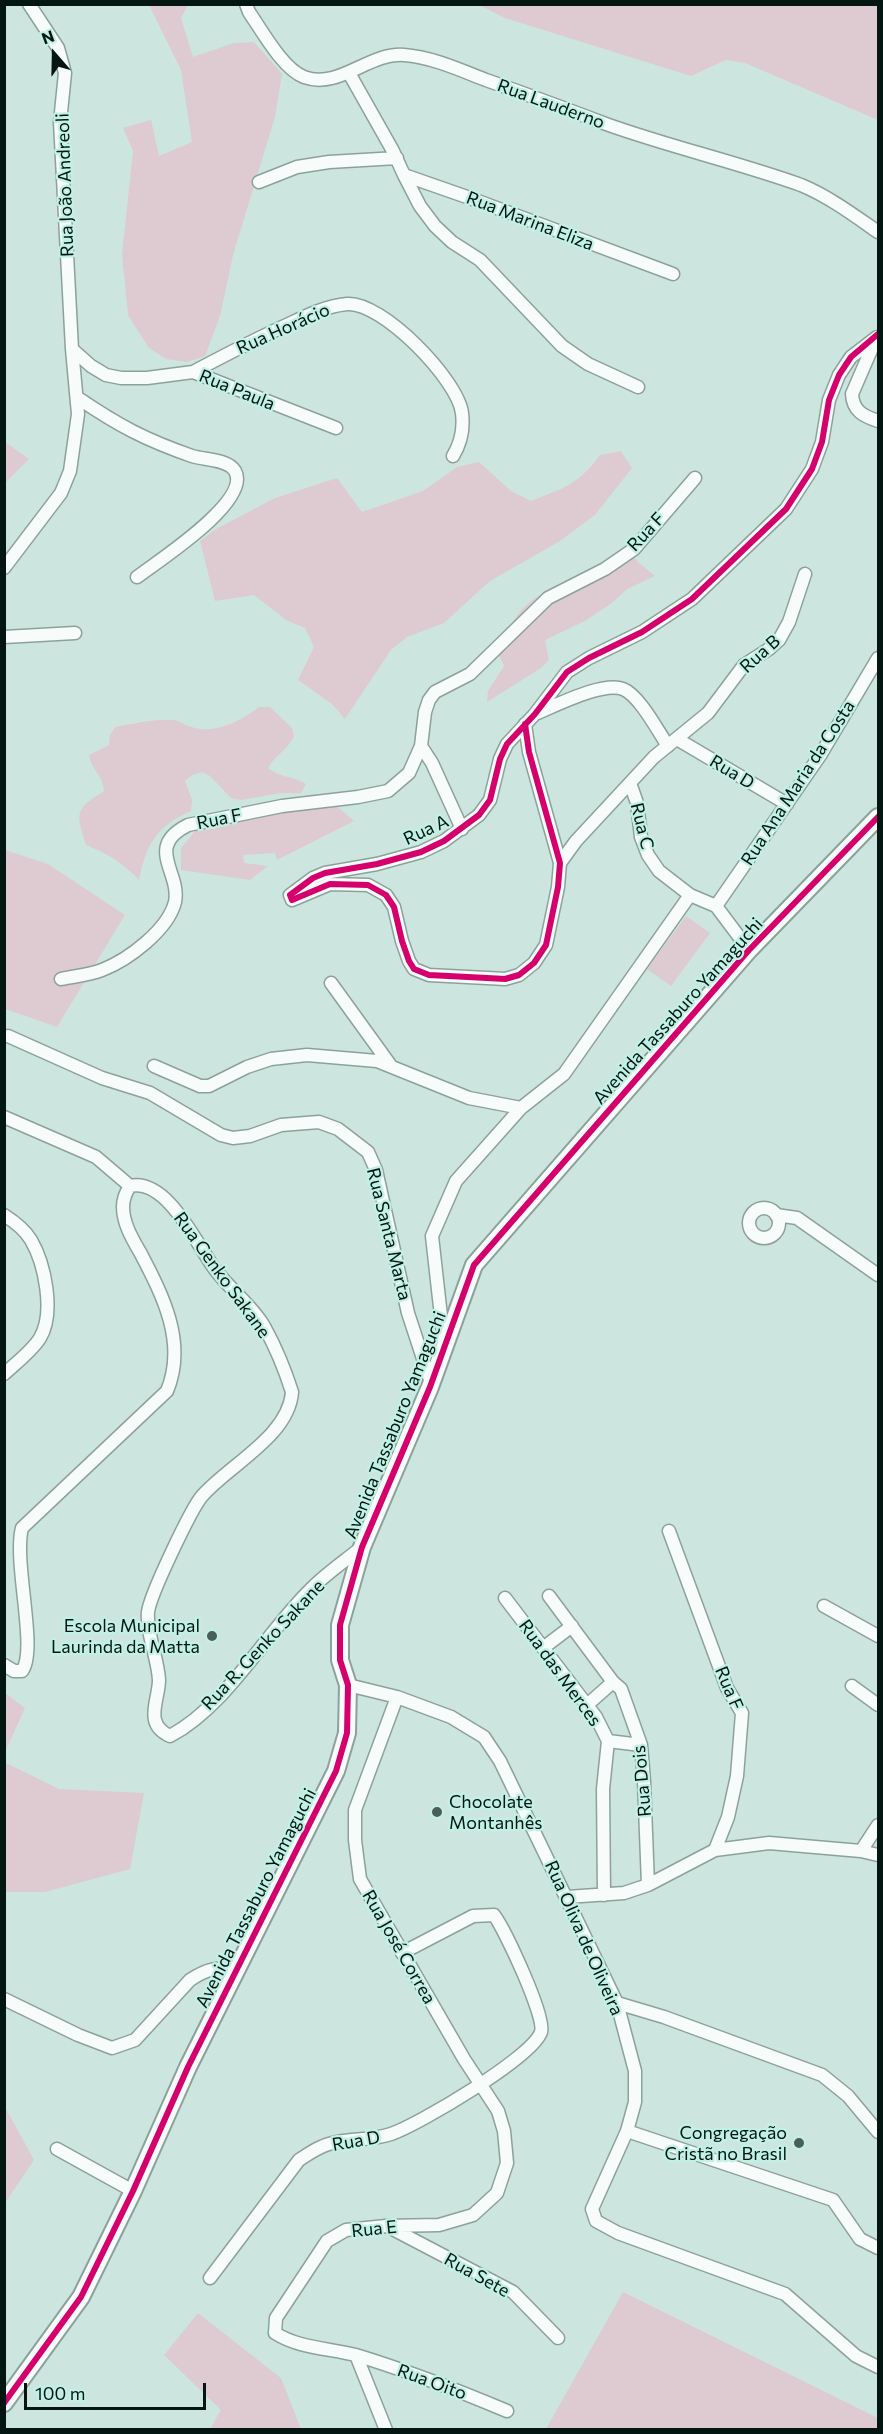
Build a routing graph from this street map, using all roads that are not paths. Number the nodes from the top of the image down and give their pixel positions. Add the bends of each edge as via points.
1 (29, 4) edge
2 (246, 4) edge
3 (349, 73) junction
4 (397, 158) junction
5 (404, 175) junction
6 (259, 182) dead end
7 (879, 232) edge
8 (673, 274) dead end
9 (878, 336) edge
10 (72, 349) junction
11 (193, 372) junction
12 (638, 387) dead end
13 (78, 398) junction
14 (879, 421) edge
15 (336, 428) dead end
16 (453, 456) dead end
17 (695, 478) dead end
18 (4, 568) edge
19 (805, 574) dead end
20 (137, 577) dead end
21 (75, 633) dead end
22 (4, 636) edge
23 (879, 658) edge
24 (535, 714) junction
25 (525, 724) junction
26 (673, 742) junction
27 (421, 746) junction
28 (630, 783) junction
29 (787, 804) junction
30 (879, 817) edge
31 (462, 829) junction
32 (560, 863) junction
33 (690, 895) junction
34 (716, 906) junction
35 (749, 950) junction
36 (61, 979) dead end
37 (331, 983) dead end
38 (8, 1036) dead end
39 (154, 1066) dead end
40 (391, 1066) junction
41 (521, 1108) junction
42 (4, 1117) edge
43 (130, 1186) junction
44 (4, 1215) edge
45 (776, 1215) dead end
46 (879, 1275) edge
47 (444, 1347) junction
48 (4, 1374) edge
49 (431, 1383) junction
50 (669, 1531) dead end
51 (362, 1547) junction
52 (549, 1596) dead end
53 (505, 1598) dead end
54 (825, 1606) dead end
55 (572, 1626) junction
56 (879, 1636) edge
57 (543, 1648) junction
58 (4, 1665) edge
59 (613, 1682) junction
60 (348, 1685) junction
61 (852, 1686) dead end
62 (397, 1697) junction
63 (587, 1705) junction
64 (879, 1705) edge
65 (163, 1732) joint
66 (608, 1742) junction
67 (641, 1745) junction
68 (879, 1825) edge
69 (715, 1850) junction
70 (861, 1851) junction
71 (879, 1855) edge
72 (648, 1885) junction
73 (604, 1895) junction
74 (567, 1897) junction
75 (402, 1953) junction
76 (237, 1968) junction
77 (4, 1999) edge
78 (617, 2003) junction
79 (480, 2085) junction
80 (627, 2131) junction
81 (879, 2132) edge
82 (57, 2149) dead end
83 (133, 2191) junction
84 (386, 2226) junction
85 (879, 2248) edge
86 (210, 2278) dead end
87 (558, 2338) dead end
88 (356, 2355) junction
89 (879, 2367) edge
90 (4, 2403) edge
91 (507, 2411) dead end
92 (386, 2430) edge

1 - 10 street, Rua João Andreoli via 58,48 65,73 60,122
2 - 3 street, Rua Lauderno via 284,62 304,77 323,79
3 - 4 street
3 - 7 street, Rua Lauderno via 366,62 388,56 405,55 447,65 645,138 803,186
4 - 5 street
4 - 6 street via 297,167
5 - 8 street, Rua Marina Eliza
5 - 12 street via 435,226 480,260 562,346 588,364
9 - 14 street via 852,394 852,403 857,411
9 - 24 street, Rua A via 852,357 839,375 812,469 786,509 692,599 642,632 567,672
10 - 11 street, Rua Paula via 106,375 121,378
10 - 13 street, Rua João Andreoli
11 - 15 street, Rua Paula
11 - 16 street, Rua Horácio via 327,307 351,303 401,330 447,379 462,411 461,440
13 - 18 street, Rua João Andreoli via 70,471 61,493
13 - 20 street via 142,437 196,458 227,464 235,471 234,495 216,515
17 - 27 street, Rua F via 634,549 605,569 548,598 470,674 435,692 425,712
19 - 26 street, Rua B via 779,640 744,665 708,713
21 - 22 street
23 - 29 street, Rua Ana Maria da Costa
24 - 25 street, Rua A
24 - 26 street, Rua D via 593,691 625,689
25 - 31 street, Rua A via 507,744 500,759 490,800
25 - 32 street
26 - 28 street, Rua B
26 - 29 street, Rua D
27 - 31 street
27 - 36 street, Rua F via 409,773 388,790 357,798 282,806 175,831 167,842 175,900 155,934 100,972
28 - 32 street, Rua B via 576,840
28 - 33 street, Rua C via 648,855 659,871
29 - 34 street, Rua Ana Maria da Costa
30 - 35 street, Avenida Tassaburo Yamaguchi
31 - 32 street, Rua A via 421,852 313,878 290,895 292,900 330,884 368,885 386,895 394,907 414,969 429,975 505,979 519,975 534,963 546,945
33 - 34 street, Rua C
33 - 41 street via 564,1074
34 - 35 street
35 - 47 street, Avenida Tassaburo Yamaguchi via 474,1265
37 - 40 street
38 - 49 street, Rua Santa Marta via 102,1078 150,1093 221,1136 250,1136 281,1125 319,1122 338,1128 368,1152 376,1170 408,1313
39 - 40 street via 200,1086 209,1086 271,1059 307,1055 377,1061
40 - 41 street via 469,1098
41 - 47 street via 456,1181 432,1236
42 - 43 street, Rua Genko Sakane via 96,1157
43 - 58 street via 123,1207 126,1226 170,1315 174,1342 172,1380 162,1396 22,1528 26,1665 22,1671
43 - 65 street, Rua Genko Sakane via 149,1186 183,1218 215,1268 264,1326 292,1392 286,1416 202,1496 152,1596 148,1613 159,1681 153,1710
44 - 48 street via 17,1223 31,1241 48,1289 46,1321 40,1338
45 - 46 street via 797,1218
47 - 49 street, Avenida Tassaburo Yamaguchi
49 - 51 street, Avenida Tassaburo Yamaguchi
50 - 69 street, Rua F via 727,1688 742,1713 737,1776 728,1817
51 - 60 street, Avenida Tassaburo Yamaguchi via 340,1625 340,1660
51 - 65 street, Rua R. Genko Sakane via 312,1588 223,1691 184,1728 170,1736
52 - 55 street, Rua Dois
53 - 57 street, Rua das Merces
54 - 56 street
55 - 57 street
55 - 59 street, Rua Dois
57 - 63 street, Rua das Merces
59 - 63 street
59 - 67 street, Rua Dois via 621,1689
60 - 62 street, Rua Oliva de Oliveira
60 - 76 street, Avenida Tassaburo Yamaguchi via 347,1733 336,1771
61 - 64 street
62 - 74 street, Rua Oliva de Oliveira via 452,1717 484,1737 500,1761
62 - 75 street, Rua José Correa via 356,1810 355,1840 360,1879
63 - 66 street, Rua das Merces
66 - 67 street
66 - 73 street, Rua das Merces via 603,1789
67 - 72 street, Rua Dois
68 - 70 street
69 - 70 street via 769,1843
69 - 72 street
70 - 71 street
72 - 73 street
73 - 74 street
74 - 78 street, Rua Oliva de Oliveira
75 - 79 street, Rua José Correa
75 - 79 street, Rua D via 473,1916 494,1915 503,1928 540,2015 542,2032 532,2045
76 - 77 street via 201,1972 135,2040 112,2048
76 - 83 street, Avenida Tassaburo Yamaguchi
78 - 80 street, Rua Oliva de Oliveira via 635,2071 635,2102
78 - 81 street via 822,2075 848,2096
79 - 84 street, Rua E via 498,2111 504,2131 507,2163 497,2193 473,2215 439,2225
79 - 86 street, Rua D via 435,2114 390,2135 320,2147 299,2160
80 - 85 street via 833,2200 860,2239
80 - 89 street, Rua Oliva de Oliveira via 592,2209 596,2221 618,2233 785,2294 856,2355
82 - 83 street
83 - 90 street, Avenida Tassaburo Yamaguchi via 81,2297
84 - 87 street, Rua Sete via 513,2292
84 - 88 street, Rua E via 346,2230 327,2241 276,2318 275,2333 288,2342
88 - 91 street, Rua Oito via 435,2380
88 - 92 street

